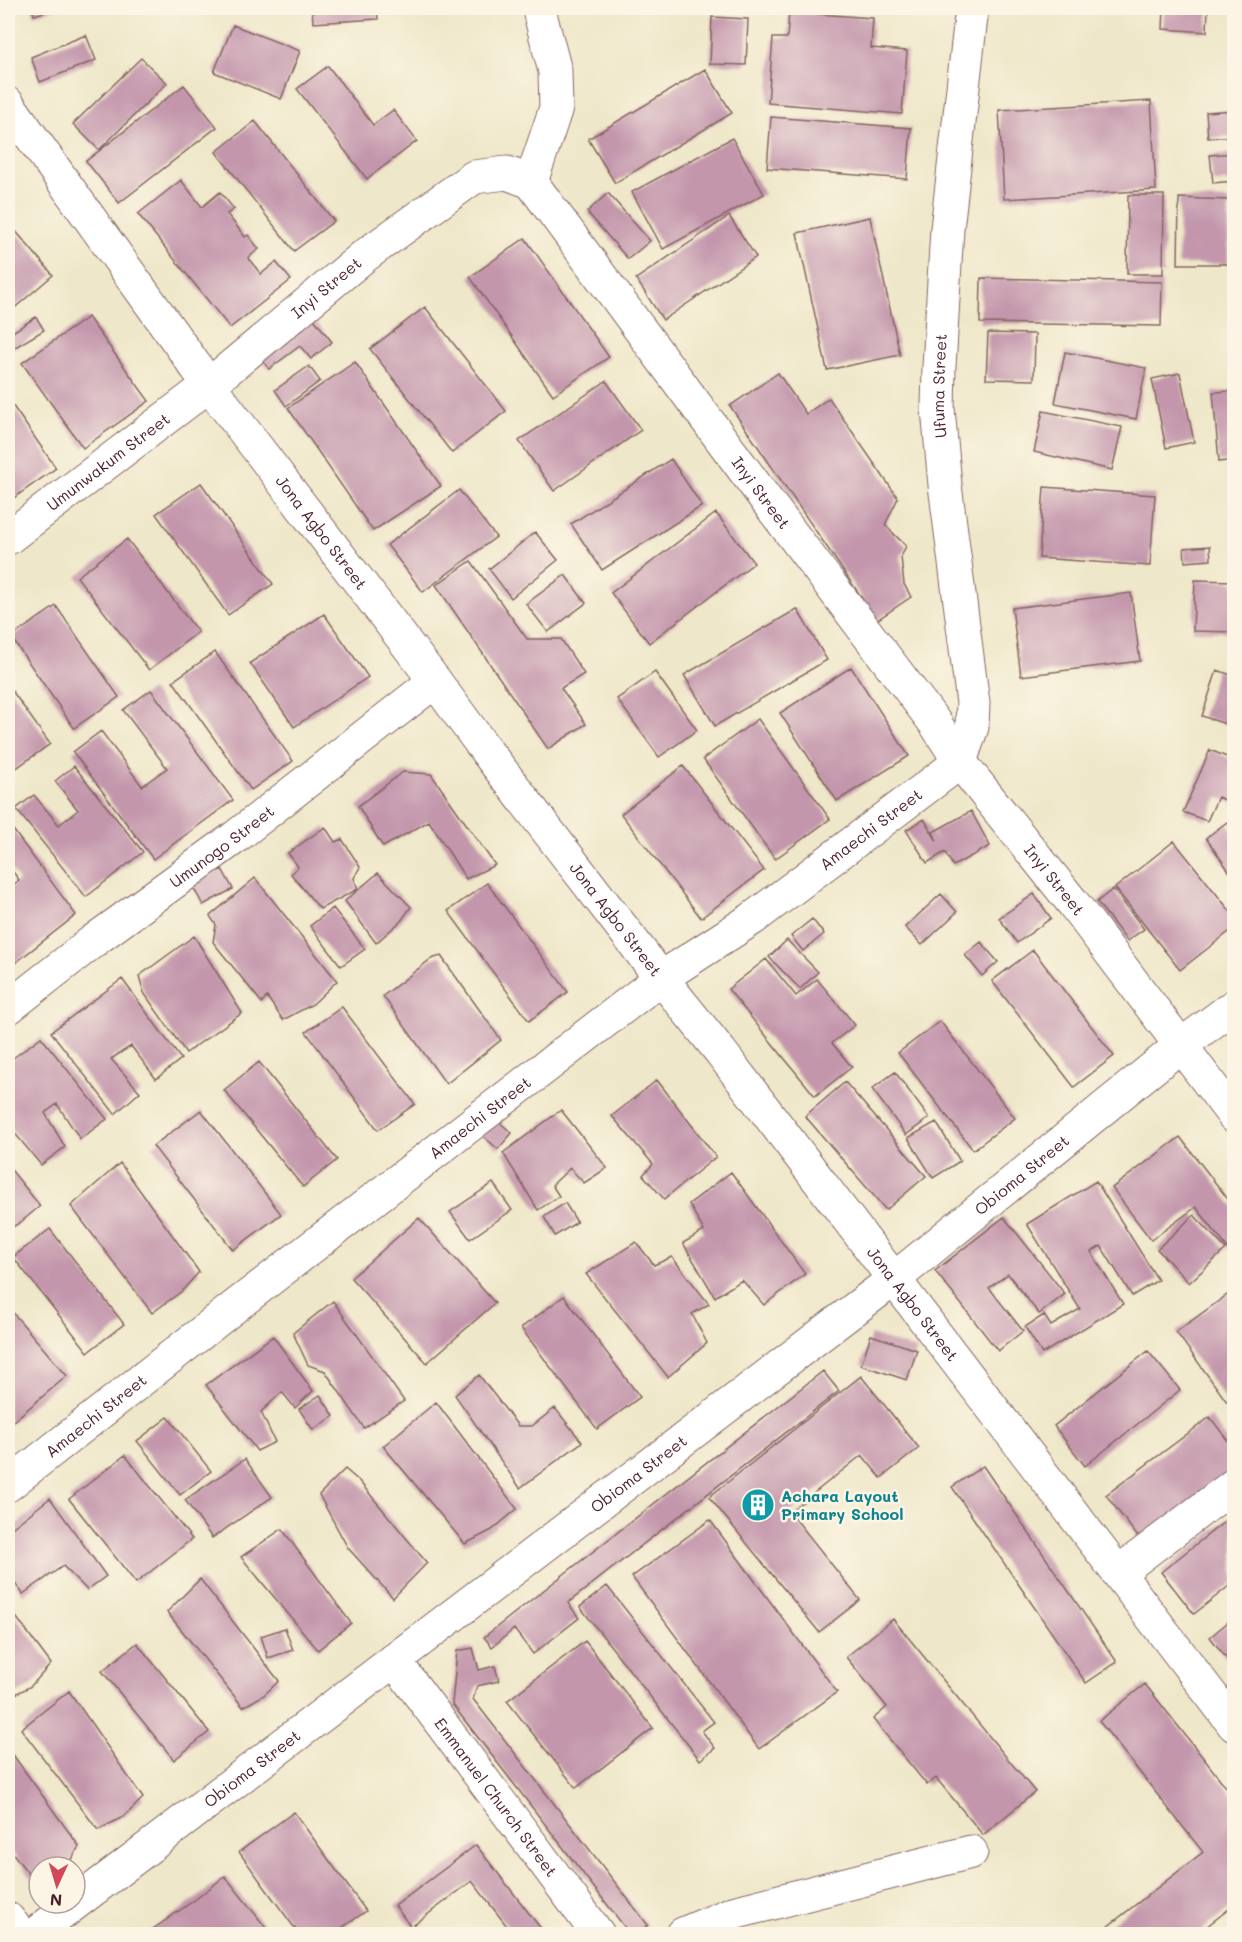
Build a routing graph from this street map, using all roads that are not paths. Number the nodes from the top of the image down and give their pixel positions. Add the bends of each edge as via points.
1 (972, 8) edge
2 (540, 14) dead end
3 (8, 104) edge
4 (531, 182) junction
5 (209, 385) junction
6 (8, 538) edge
7 (435, 681) junction
8 (960, 762) junction
9 (661, 978) junction
10 (1234, 1005) edge
11 (8, 1008) edge
12 (1180, 1046) junction
13 (1234, 1116) edge
14 (894, 1279) junction
15 (8, 1485) edge
16 (1234, 1485) edge
17 (1119, 1572) junction
18 (394, 1660) junction
19 (1234, 1725) edge
20 (971, 1852) dead end
21 (8, 1919) edge
22 (20, 1935) edge
23 (35, 1935) edge
24 (598, 1935) edge
25 (683, 1935) edge

1 - 8 street, Ufuma Street via 947,229 939,367 945,485 973,703 972,727
2 - 4 street via 555,71 556,108
3 - 5 street, Jona Agbo Street
4 - 5 street, Inyi Street via 507,172 474,177 363,257
4 - 8 street, Inyi Street via 935,723
5 - 6 street, Umunwakum Street
5 - 7 street, Jona Agbo Street
7 - 9 street, Jona Agbo Street
7 - 11 street, Umunogo Street
8 - 9 street, Amaechi Street via 752,919
8 - 12 street, Inyi Street
9 - 14 street, Jona Agbo Street
9 - 15 street, Amaechi Street
10 - 12 street, Obioma Street
12 - 13 street, Inyi Street
12 - 14 street, Obioma Street
14 - 17 street, Jona Agbo Street
14 - 18 street, Obioma Street
16 - 17 street
17 - 19 street, Jona Agbo Street
18 - 23 street, Obioma Street
18 - 24 street, Emmanuel Church Street
20 - 25 street via 732,1913
21 - 22 street

